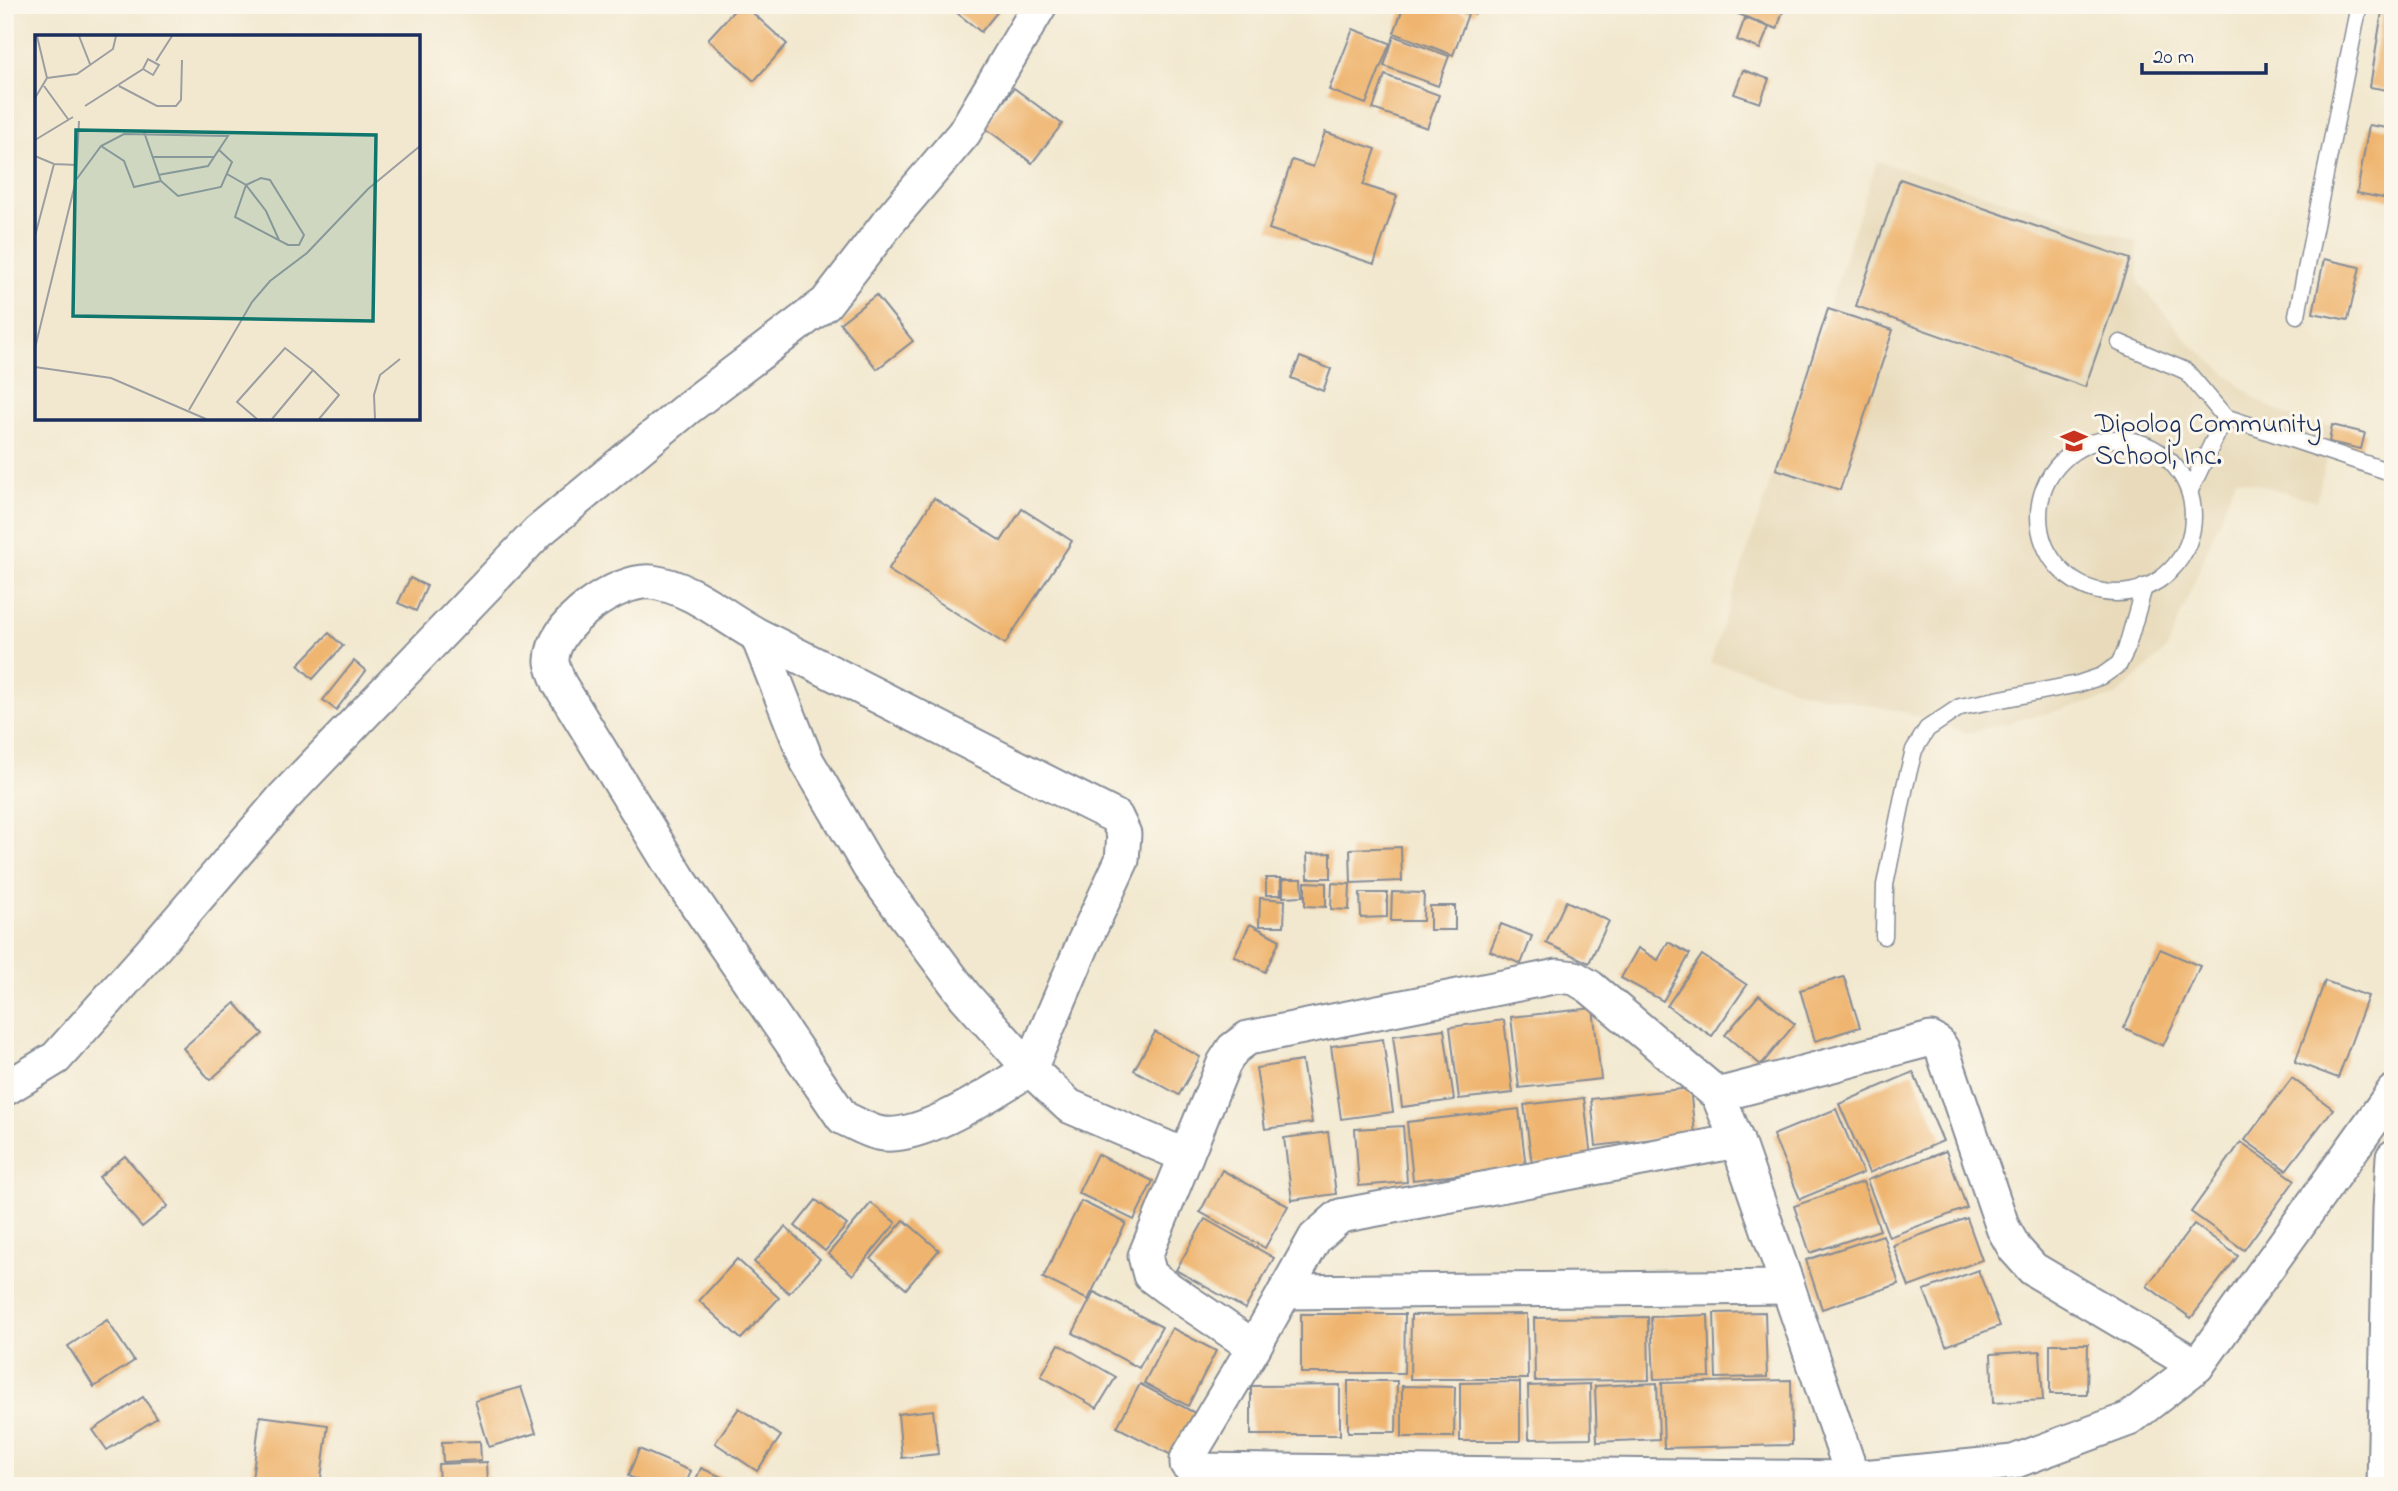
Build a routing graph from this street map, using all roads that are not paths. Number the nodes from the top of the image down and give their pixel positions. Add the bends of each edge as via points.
1 (1040, 5) edge
2 (2359, 5) edge
3 (2297, 315) dead end
4 (2120, 344) dead end
5 (2225, 417) junction
6 (2393, 473) edge
7 (2190, 490) junction
8 (2144, 587) junction
9 (757, 635) junction
10 (1884, 936) dead end
11 (1030, 1069) junction
12 (5, 1089) edge
13 (2393, 1092) edge
14 (1718, 1095) junction
15 (1737, 1141) junction
16 (1186, 1156) junction
17 (2393, 1157) edge
18 (2391, 1209) edge
19 (1788, 1287) junction
20 (1284, 1292) junction
21 (1254, 1347) junction
22 (2197, 1366) junction
23 (1853, 1478) junction
24 (2384, 1486) edge

1 - 12 street via 964,133 826,303 689,407 538,532 284,797 56,1058
2 - 3 lane
4 - 5 lane via 2186,371
5 - 6 lane
5 - 7 lane
7 - 8 lane via 2194,517 2189,544 2175,567
7 - 8 lane via 2176,467 2156,449 2130,439 2103,439 2077,448 2057,465 2043,489 2038,515 2042,541 2055,565 2076,583 2101,592 2128,593
8 - 10 lane via 2126,650 2119,663 2102,676 1960,706 1927,729 1914,750 1900,811 1885,885
9 - 11 street via 807,761 869,867 965,996
9 - 11 street via 1116,817 1124,834 1122,860
9 - 11 street via 688,594 651,582 598,599 572,620 560,635 552,662 559,682 678,877 844,1118 880,1133 910,1132 961,1111
11 - 16 street via 1069,1106
13 - 22 street
14 - 15 street
14 - 16 street via 1590,987 1558,976 1248,1038 1224,1063
14 - 22 street via 1931,1039 1942,1049 2003,1228 2015,1250 2033,1269
15 - 19 street
15 - 20 street via 1340,1216 1315,1238
16 - 21 street via 1145,1256 1150,1275
17 - 18 street
18 - 24 street
19 - 20 street
19 - 23 street
20 - 21 street
21 - 23 street via 1187,1459 1190,1468
22 - 23 street via 2129,1419 2013,1462

